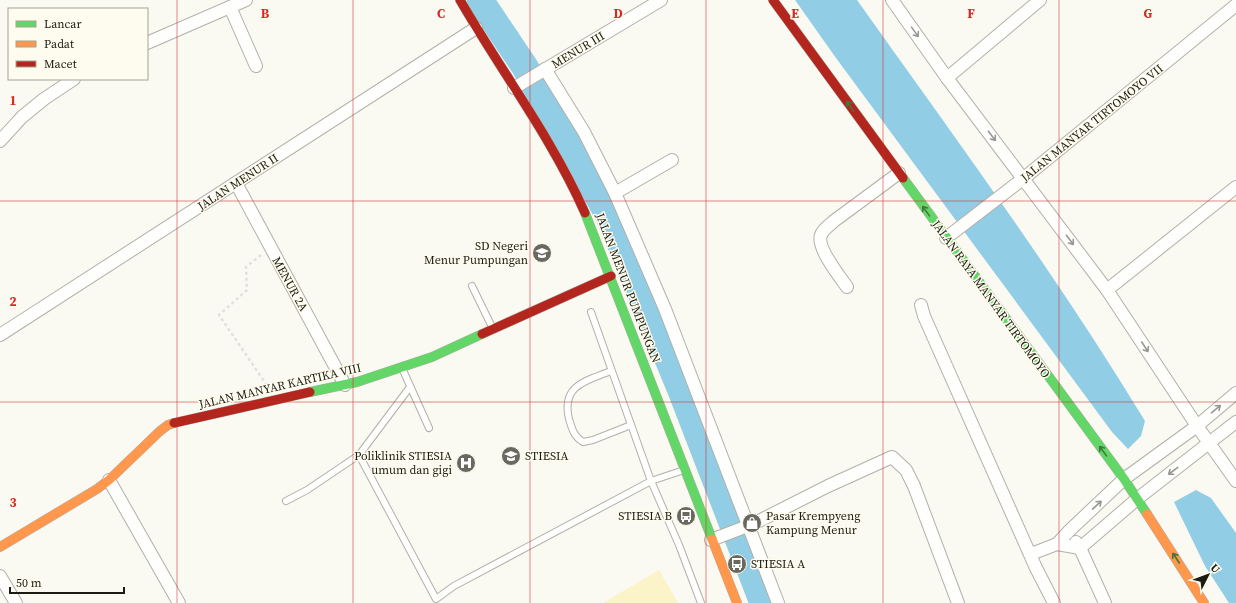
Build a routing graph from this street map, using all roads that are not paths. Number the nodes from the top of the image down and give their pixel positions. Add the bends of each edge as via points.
1 (246, 0) edge
2 (460, 0) edge
3 (661, 0) edge
4 (772, 0) edge
5 (892, 0) edge
6 (1037, 1) edge
7 (1236, 5) edge
8 (230, 7) junction
9 (476, 28) junction
10 (148, 42) edge
11 (256, 66) dead end
12 (543, 71) junction
13 (947, 78) junction
14 (72, 80) edge
15 (514, 88) junction
16 (0, 140) edge
17 (672, 160) dead end
18 (899, 173) junction
19 (1024, 178) junction
20 (236, 183) junction
21 (1236, 187) edge
22 (615, 193) junction
23 (946, 238) junction
24 (611, 276) junction
25 (472, 286) dead end
26 (847, 287) dead end
27 (1107, 290) junction
28 (921, 305) dead end
29 (591, 312) dead end
30 (493, 329) junction
31 (0, 335) edge
32 (402, 367) junction
33 (611, 371) junction
34 (345, 385) junction
35 (410, 387) junction
36 (1236, 393) edge
37 (1236, 422) edge
38 (631, 425) junction
39 (1197, 426) junction
40 (429, 428) dead end
41 (1209, 443) junction
42 (360, 456) junction
43 (684, 470) junction
44 (1124, 479) junction
45 (109, 480) junction
46 (652, 480) junction
47 (1236, 481) edge
48 (1137, 499) junction
49 (286, 501) dead end
50 (746, 527) junction
51 (1068, 531) junction
52 (711, 540) junction
53 (1057, 544) junction
54 (0, 546) edge
55 (1080, 548) junction
56 (1034, 552) junction
57 (0, 576) edge
58 (434, 601) edge
59 (16, 603) edge
60 (179, 603) edge
61 (701, 603) edge
62 (737, 603) edge
63 (778, 603) edge
64 (958, 603) edge
65 (1054, 603) edge
66 (1105, 603) edge
67 (1204, 603) edge

1 - 8 street
2 - 9 street, JALAN MENUR PUMPUNGAN
3 - 12 street, MENUR III
18 -> 4 street, JALAN RAYA MANYAR TIRTOMOYO
5 -> 13 street
6 - 13 street
7 - 19 street, JALAN MANYAR TIRTOMOYO VII
8 - 10 street
8 - 11 street
9 - 15 street, JALAN MENUR PUMPUNGAN
9 - 20 street, JALAN MENUR II
12 - 15 street, MENUR III
12 - 22 street via 584,132
13 -> 19 street
14 - 16 street via 22,117
15 - 24 street, JALAN MENUR PUMPUNGAN via 568,176 592,226
17 - 22 street
23 -> 18 street, JALAN RAYA MANYAR TIRTOMOYO
18 - 26 street via 834,221 820,236 829,261
19 - 23 street, JALAN MANYAR TIRTOMOYO VII
19 -> 27 street
20 - 31 street, JALAN MENUR II
20 - 34 street, MENUR 2A
21 - 27 street
22 - 50 street via 665,309
44 -> 23 street, JALAN RAYA MANYAR TIRTOMOYO
24 - 30 street, JALAN MANYAR KARTIKA VIII
24 - 43 street, JALAN MENUR PUMPUNGAN
25 - 30 lane
27 -> 39 street
28 - 56 street
29 - 33 lane
30 - 32 street, JALAN MANYAR KARTIKA VIII via 432,357
32 - 34 street, JALAN MANYAR KARTIKA VIII
32 - 35 lane
33 - 38 lane
33 - 38 lane via 578,384 572,391 568,399 572,429 583,442
34 - 45 street, JALAN MANYAR KARTIKA VIII via 179,421 160,431
35 - 40 lane
35 - 42 lane
39 -> 36 street
37 - 41 street
38 - 46 lane
39 - 41 street
39 - 44 street
41 - 47 street
41 -> 48 street
42 - 49 lane
42 - 58 lane
43 - 46 lane
43 - 52 street, JALAN MENUR PUMPUNGAN
44 - 48 street, JALAN RAYA MANYAR TIRTOMOYO
51 -> 44 street
45 - 54 street, JALAN MANYAR KARTIKA VIII
45 - 60 street
46 - 58 lane via 454,586
46 - 61 lane
48 - 55 street
67 -> 48 street, JALAN RAYA MANYAR TIRTOMOYO
50 - 52 street
50 - 63 street
50 - 64 street via 892,457 906,470 914,486
51 - 53 street
51 - 55 street
52 - 62 street, JALAN MENUR PUMPUNGAN
53 - 55 street
53 - 56 street
55 - 66 street
56 - 65 street via 1036,568
57 - 59 street

